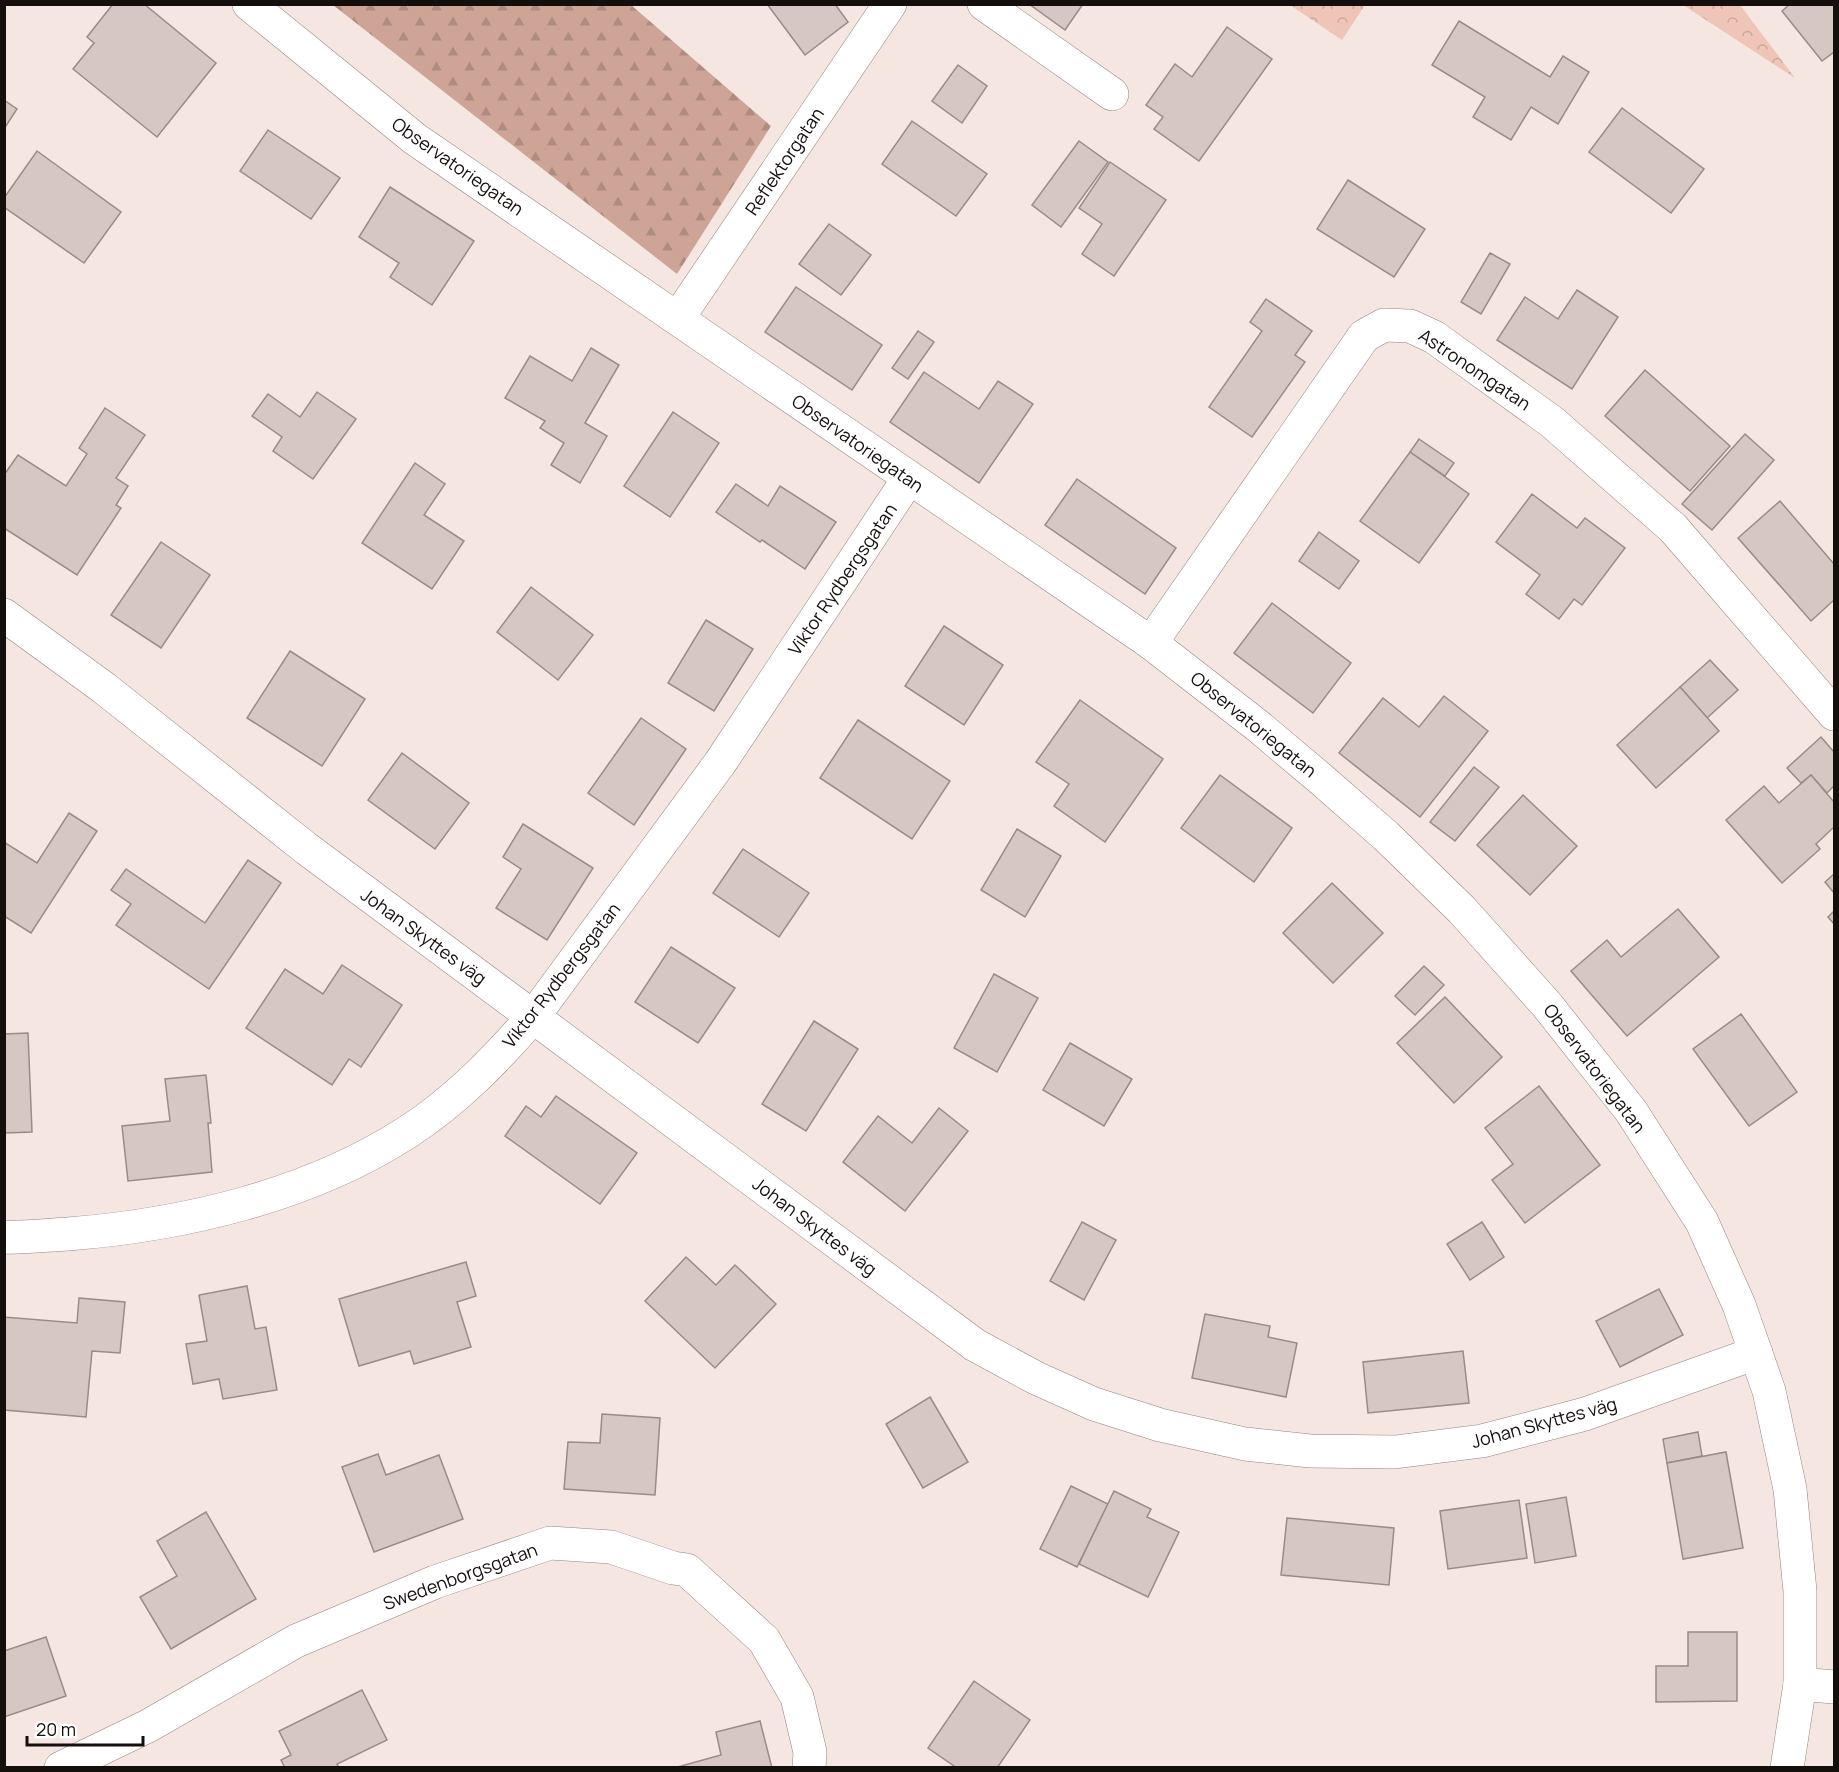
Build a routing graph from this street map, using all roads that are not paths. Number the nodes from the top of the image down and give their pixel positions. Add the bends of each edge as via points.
1 (249, 4) edge
2 (890, 4) edge
3 (984, 4) edge
4 (1112, 94) dead end
5 (678, 318) junction
6 (909, 478) junction
7 (4, 615) edge
8 (1151, 643) junction
9 (1834, 714) edge
10 (533, 1017) junction
11 (4, 1237) edge
12 (1756, 1353) junction
13 (1800, 1684) junction
14 (1834, 1687) edge
15 (61, 1767) edge
16 (809, 1767) edge
17 (1787, 1767) edge

1 - 5 street, Observatoriegatan via 415,138
2 - 5 street, Reflektorgatan
3 - 4 street
5 - 6 street, Observatoriegatan
6 - 8 street, Observatoriegatan
6 - 10 street, Viktor Rydbergsgatan via 720,763
7 - 10 street, Johan Skyttes väg
8 - 9 street, Astronomgatan via 1364,336 1384,325 1410,326 1434,337 1552,422 1673,528
8 - 12 street, Observatoriegatan via 1258,726 1386,836 1462,910 1547,1005 1631,1111 1702,1222
10 - 11 street, Viktor Rydbergsgatan via 460,1093 407,1133 299,1186 214,1212 118,1230
10 - 12 street, Johan Skyttes väg via 975,1344 1094,1404 1160,1425 1256,1445 1310,1451 1395,1452 1482,1441 1586,1414
12 - 13 street, Observatoriegatan via 1769,1391 1790,1489 1800,1591
13 - 14 street
13 - 17 street, Observatoriegatan
15 - 16 street, Swedenborgsgatan via 148,1726 296,1641 435,1582 550,1543 611,1547 687,1570 764,1640 797,1697 810,1752

